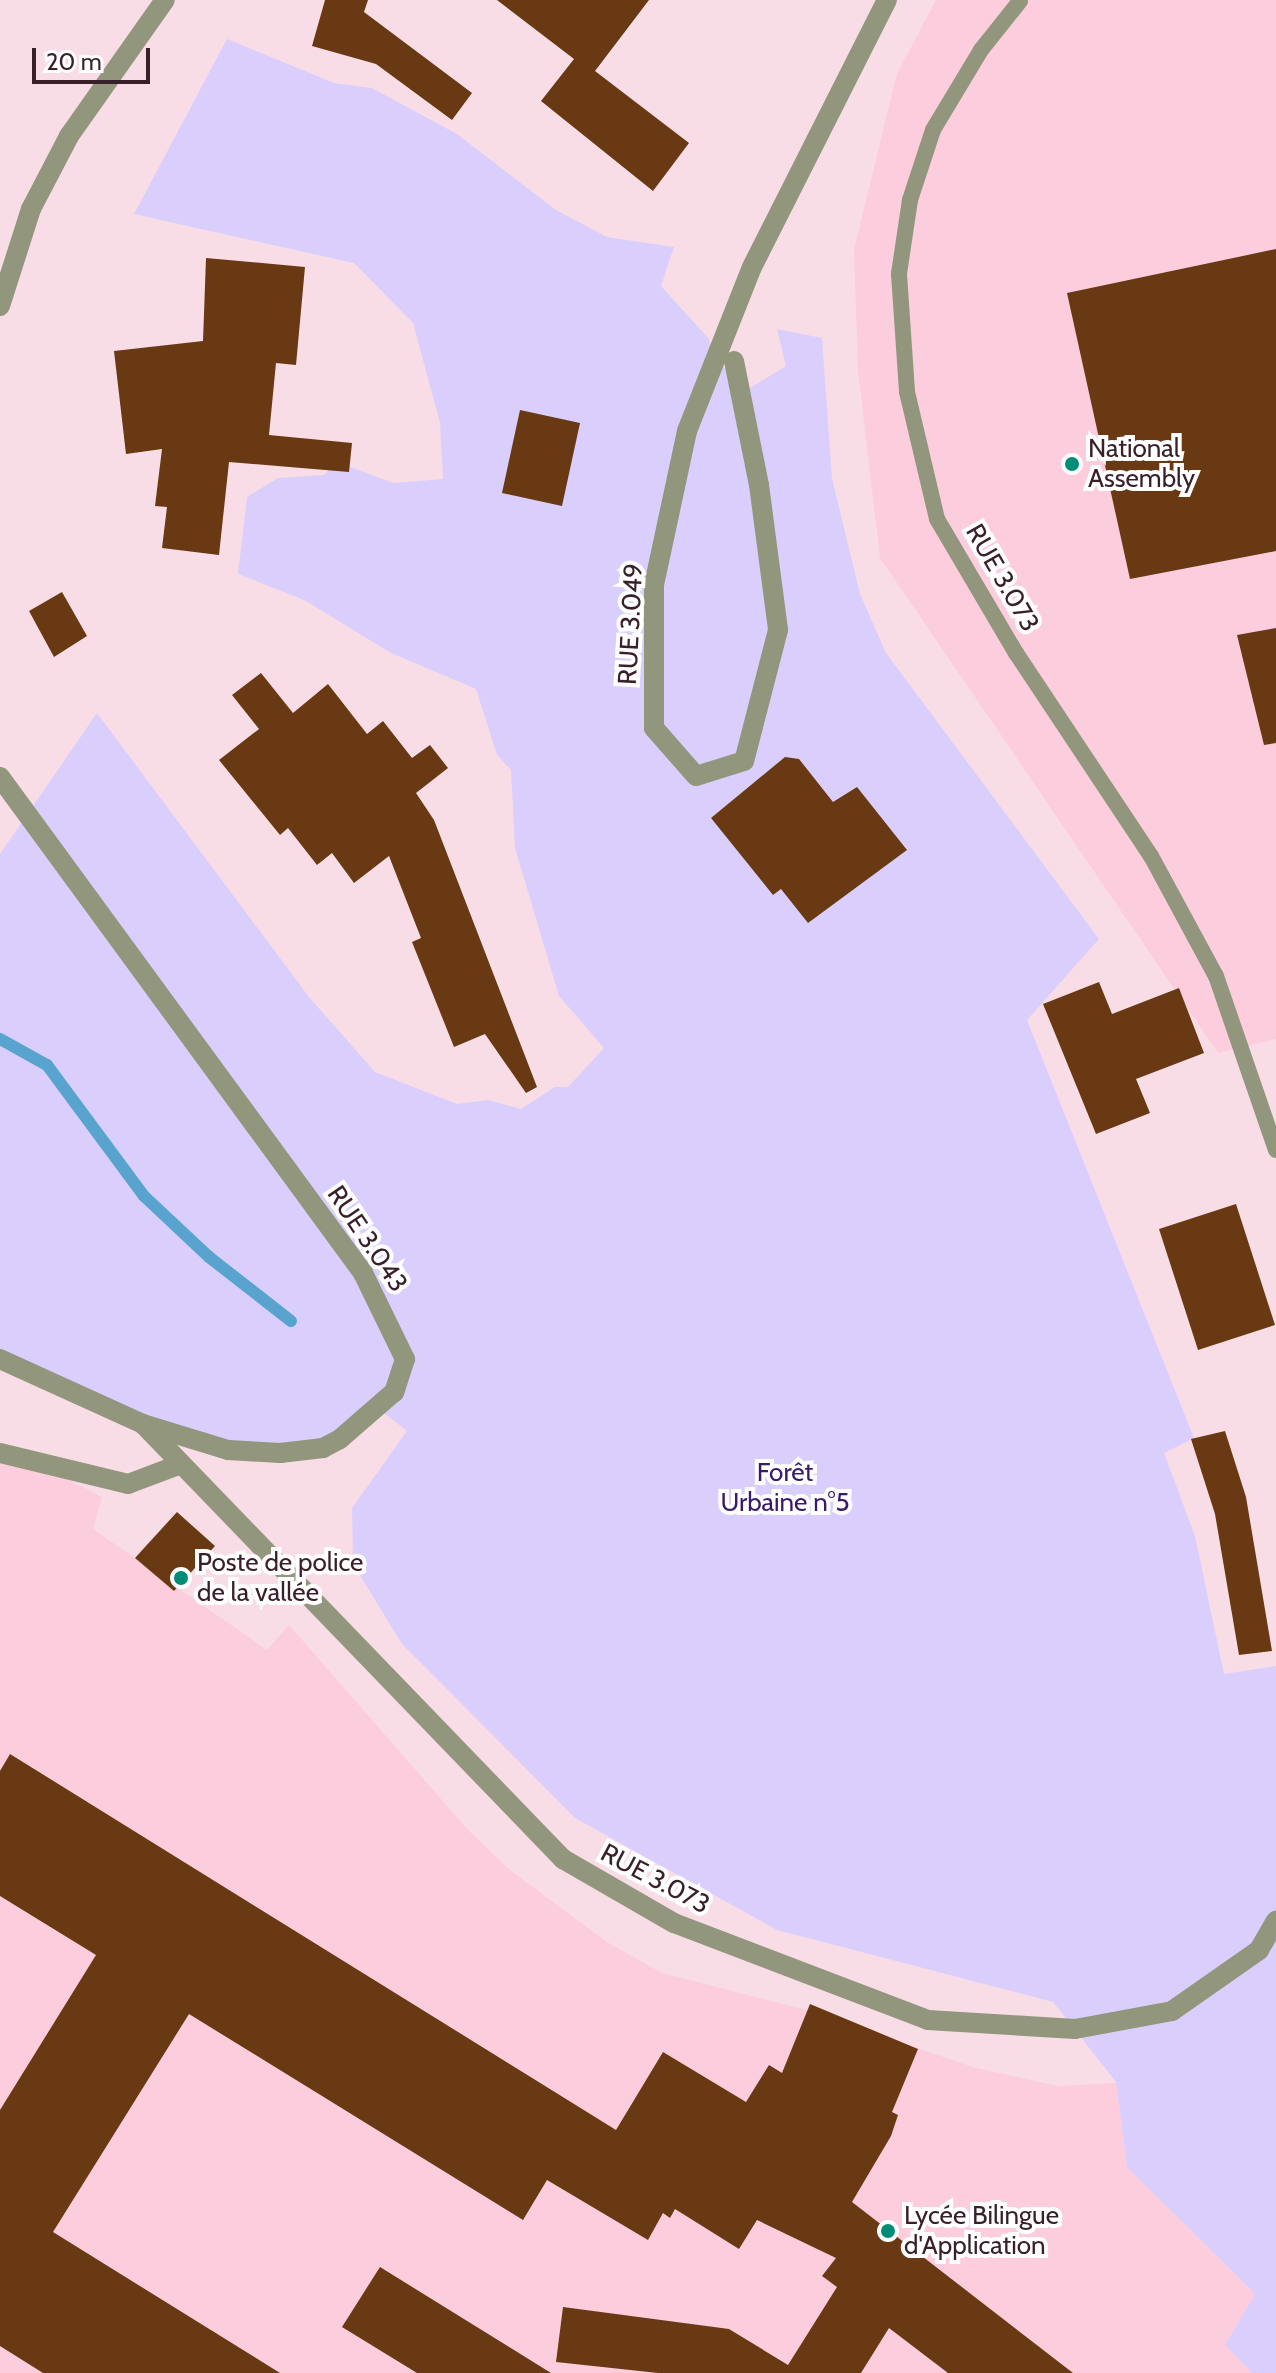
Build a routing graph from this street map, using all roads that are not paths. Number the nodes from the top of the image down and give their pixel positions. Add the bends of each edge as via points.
1 (165, 0) edge
2 (887, 0) edge
3 (1020, 1) edge
4 (0, 306) edge
5 (734, 361) dead end
6 (0, 777) edge
7 (1276, 1150) edge
8 (0, 1359) edge
9 (143, 1424) junction
10 (0, 1453) edge
11 (181, 1464) junction
12 (1276, 1920) edge

1 - 4 street via 69,136 31,209
2 - 5 street, RUE 3.049 via 752,267 687,431 654,585 654,728 696,776 744,761 778,630 759,485
3 - 7 lane, RUE 3.073 via 981,50 933,130 910,200 899,274 907,392 937,519 1016,653 1151,856 1216,976
6 - 9 street, RUE 3.043 via 363,1273 405,1359 394,1392 323,1448 228,1450
8 - 9 street, RUE 3.043
9 - 11 street, RUE 3.073
10 - 11 street via 128,1484
11 - 12 street, RUE 3.073 via 563,1859 674,1923 928,2020 1075,2029 1172,2011 1259,1950

